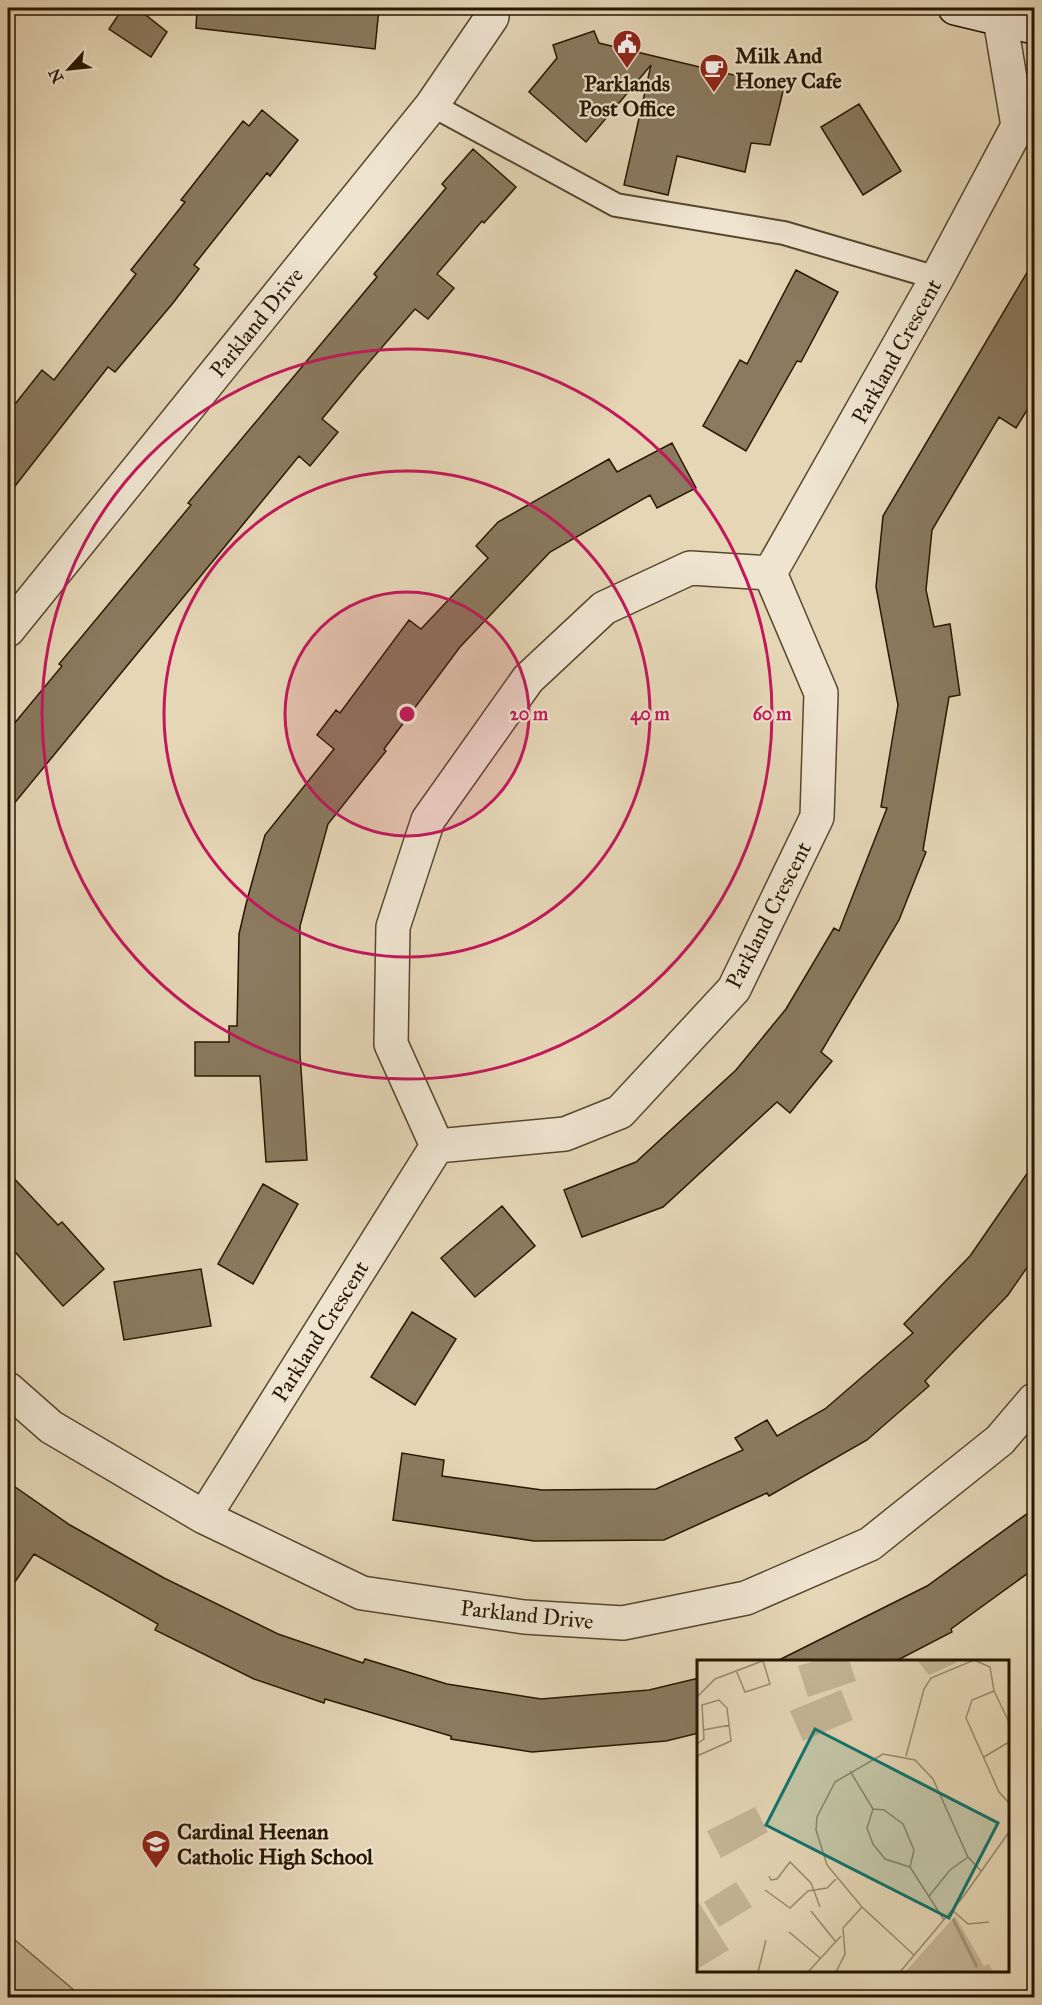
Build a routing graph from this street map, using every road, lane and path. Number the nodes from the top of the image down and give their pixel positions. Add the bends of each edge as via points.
1 (492, 8) edge
2 (958, 8) edge
3 (1000, 19) junction
4 (1035, 27) edge
5 (432, 105) junction
6 (1026, 115) edge
7 (937, 278) junction
8 (770, 573) junction
9 (8, 630) edge
10 (437, 1146) junction
11 (8, 1389) edge
12 (1035, 1400) edge
13 (204, 1517) junction

1 - 5 street, Parkland Drive via 492,17
2 - 3 street
3 - 4 street
3 - 6 street, Parkland Crescent
5 - 7 lane via 616,205 784,233
5 - 9 street, Parkland Drive
6 - 7 street, Parkland Crescent
7 - 8 street, Parkland Crescent
8 - 10 street via 690,568 604,608 528,679 428,820 393,927 391,1044
8 - 10 street, Parkland Crescent via 821,693 817,817 734,989 620,1112 565,1134
10 - 13 street, Parkland Crescent
11 - 13 street, Parkland Drive via 51,1427
12 - 13 street, Parkland Drive via 1000,1440 870,1544 746,1598 623,1623 524,1617 362,1593

